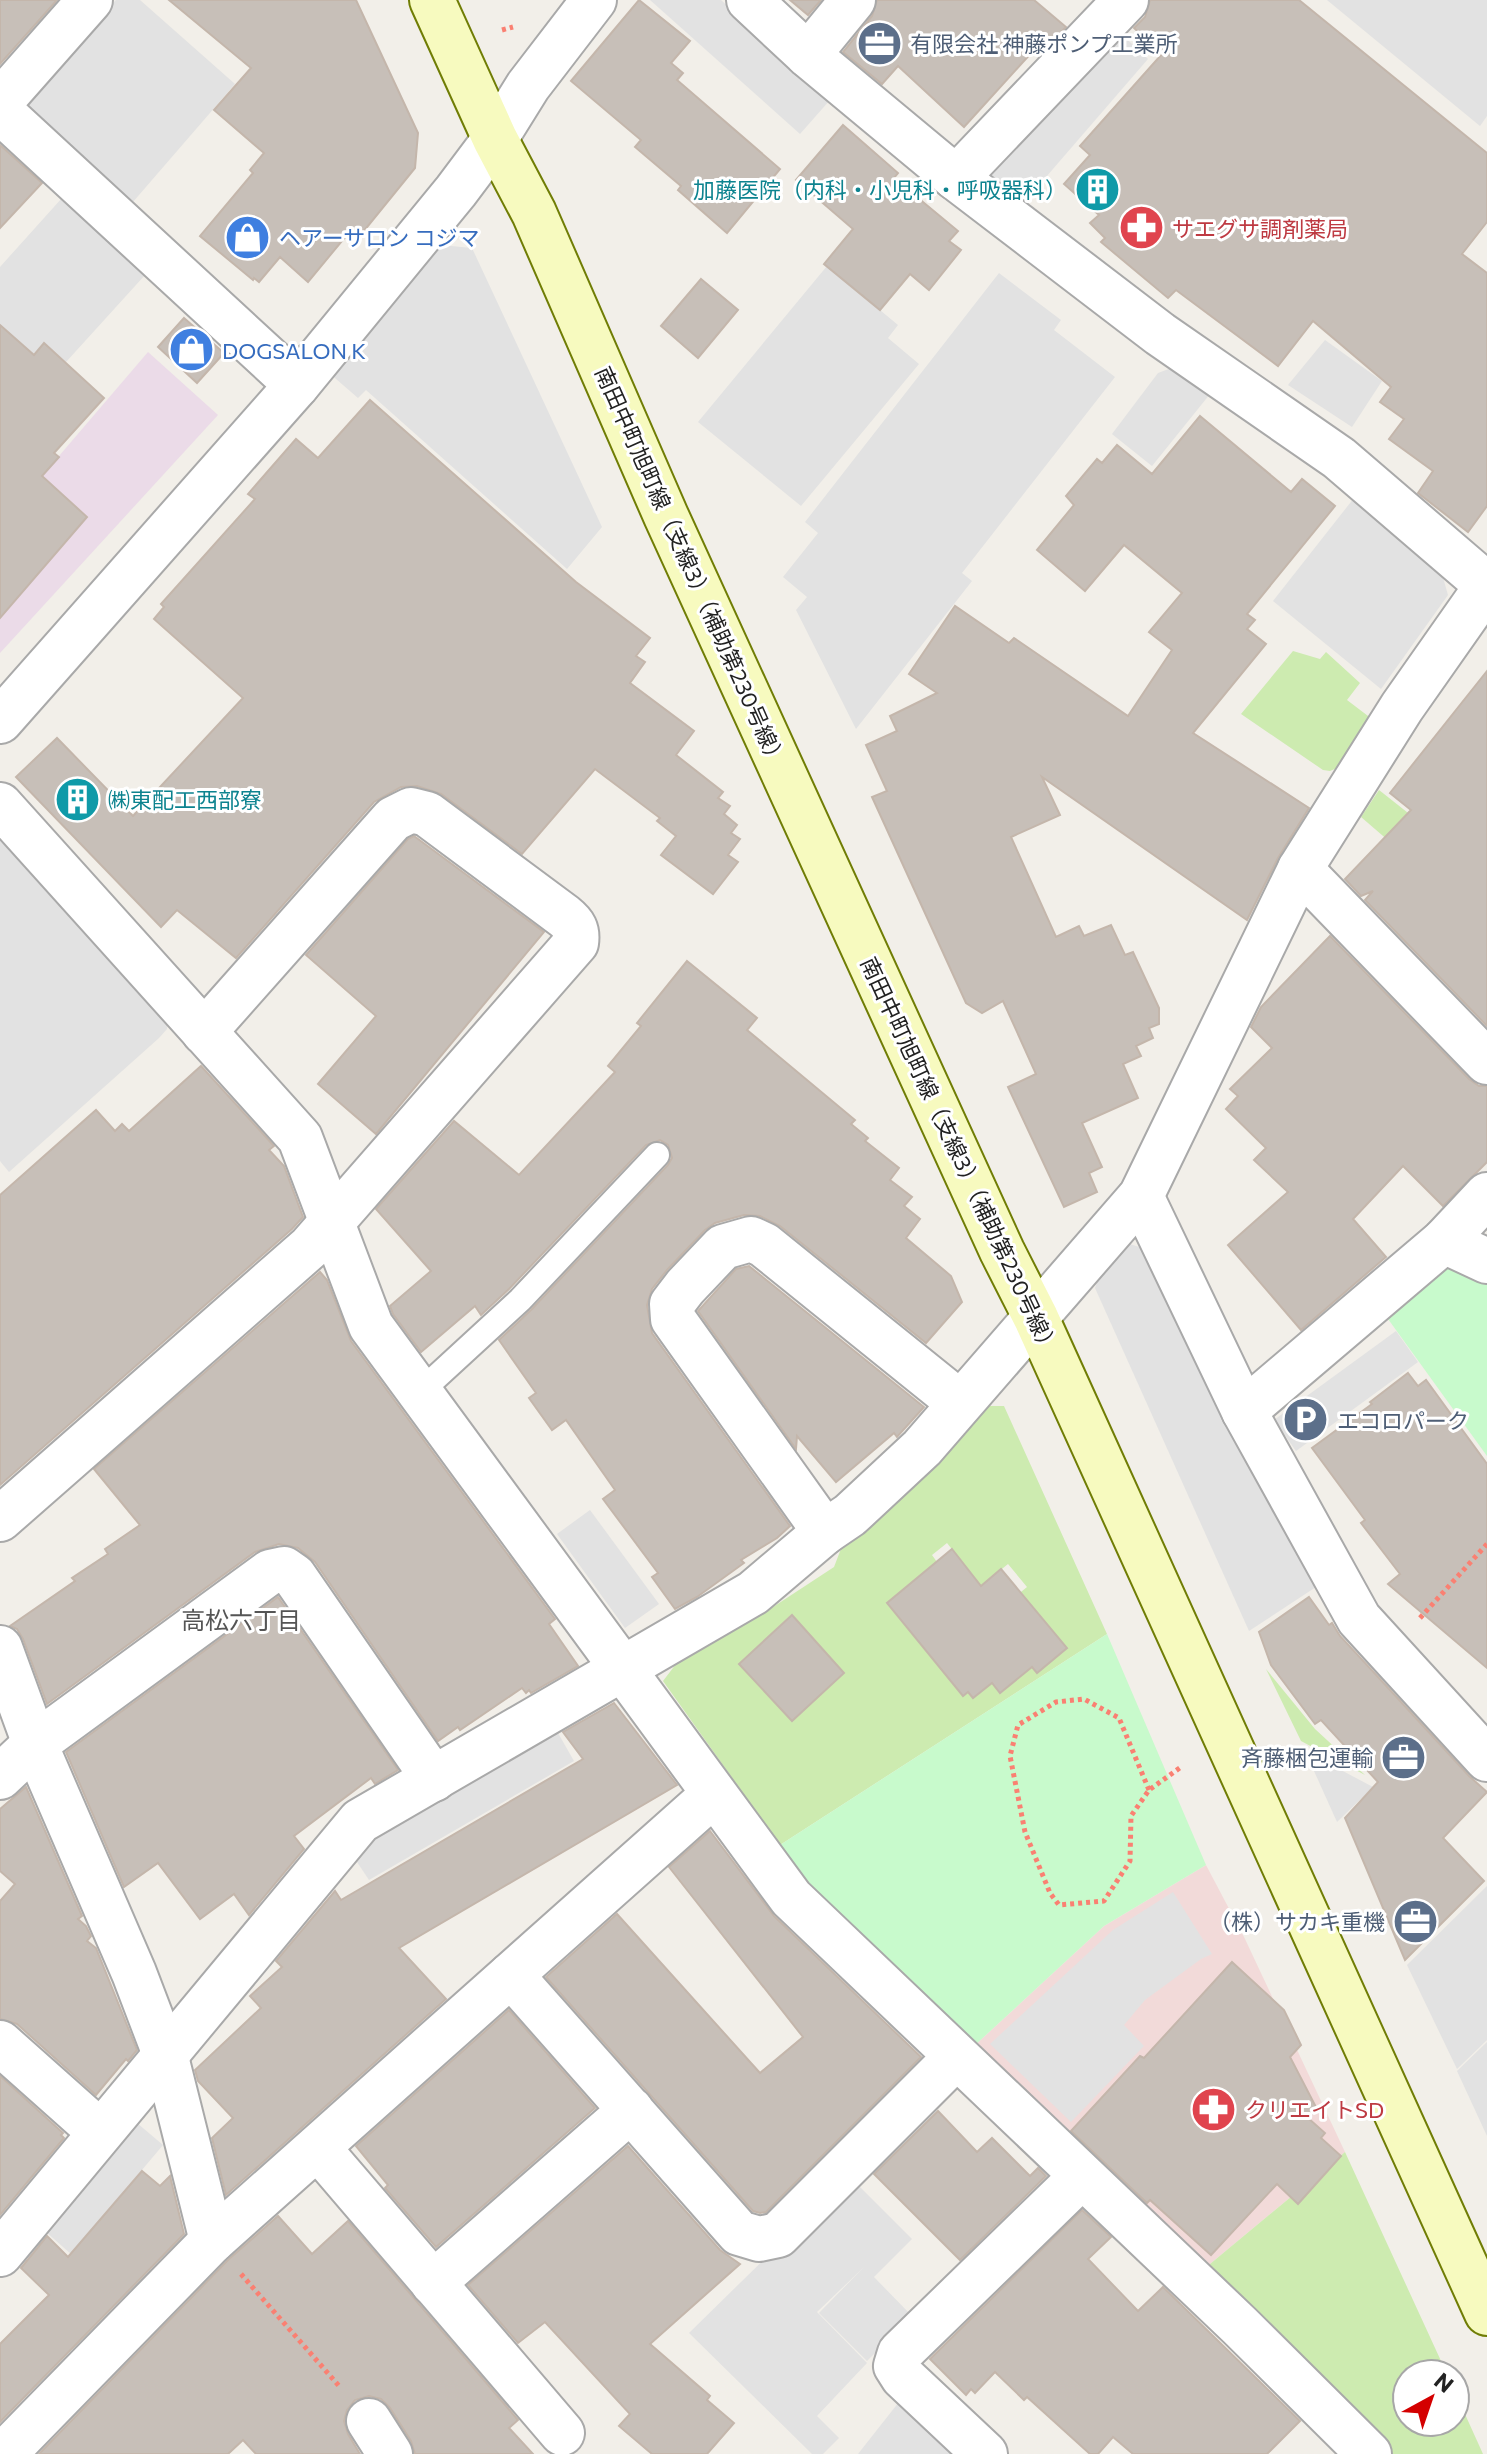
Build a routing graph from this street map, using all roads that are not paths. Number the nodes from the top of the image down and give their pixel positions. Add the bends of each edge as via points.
1 (90, 0) edge
2 (432, 0) edge
3 (594, 0) edge
4 (749, 0) edge
5 (853, 0) edge
6 (1126, 0) edge
7 (808, 55) junction
8 (0, 102) edge
9 (0, 111) edge
10 (495, 139) junction
11 (956, 178) junction
12 (297, 385) junction
13 (1487, 586) edge
14 (0, 721) edge
15 (0, 805) edge
16 (1300, 869) junction
17 (204, 1032) junction
18 (1487, 1062) edge
19 (657, 1155) dead end
20 (1487, 1195) edge
21 (1141, 1196) junction
22 (332, 1222) junction
23 (1444, 1241) junction
24 (1487, 1261) edge
25 (1036, 1318) junction
26 (420, 1392) junction
27 (960, 1403) junction
28 (1244, 1411) junction
29 (0, 1519) edge
30 (825, 1532) junction
31 (0, 1648) edge
32 (622, 1669) junction
33 (35, 1744) junction
34 (1487, 1759) edge
35 (0, 1777) edge
36 (434, 1779) junction
37 (714, 1794) junction
38 (511, 1975) junction
39 (0, 2043) edge
40 (166, 2057) junction
41 (956, 2057) junction
42 (631, 2110) junction
43 (100, 2132) junction
44 (318, 2148) junction
45 (1081, 2177) junction
46 (212, 2241) junction
47 (0, 2254) edge
48 (433, 2283) junction
49 (1487, 2313) edge
50 (562, 2433) dead end
51 (4, 2454) edge
52 (985, 2454) edge
53 (1369, 2454) edge

1 - 8 street
2 - 10 main road, 南田中町旭町線（支線3）（補助第230号線）
3 - 10 street
4 - 7 street
5 - 7 street
6 - 11 street
7 - 11 street
9 - 12 street
10 - 12 street
10 - 25 main road, 南田中町旭町線（支線3）（補助第230号線） via 534,213 666,516
11 - 13 street via 1160,334 1339,458
12 - 14 street
13 - 16 street via 1402,707
15 - 17 street
16 - 18 street
16 - 21 street
17 - 22 street via 300,1138
17 - 22 street via 393,819 411,810 427,814 574,924 576,943
19 - 26 lane via 520,1300
20 - 23 street
21 - 25 street
21 - 28 street
22 - 26 street via 371,1326
22 - 29 street
23 - 24 street
23 - 28 street
25 - 27 street
25 - 49 main road, 南田中町旭町線（支線3）（補助第230号線）
26 - 32 street
27 - 30 street via 922,1448
27 - 30 street via 764,1245 751,1239 723,1247 672,1304 673,1319
28 - 34 street via 1359,1619
30 - 32 street via 753,1593
31 - 33 street
32 - 36 street
32 - 37 street
33 - 35 street
33 - 36 street via 270,1572 284,1569 294,1576
33 - 40 street
36 - 40 street via 360,1821
37 - 38 street
37 - 41 street via 791,1898
38 - 42 street
38 - 44 street
39 - 43 street
40 - 43 street
40 - 46 street
41 - 42 street via 778,2235 759,2239 739,2233
41 - 45 street
42 - 48 street
43 - 47 street
44 - 46 street
44 - 48 street
45 - 52 street via 900,2353 896,2366 903,2377
45 - 53 street
46 - 51 street
48 - 50 street

